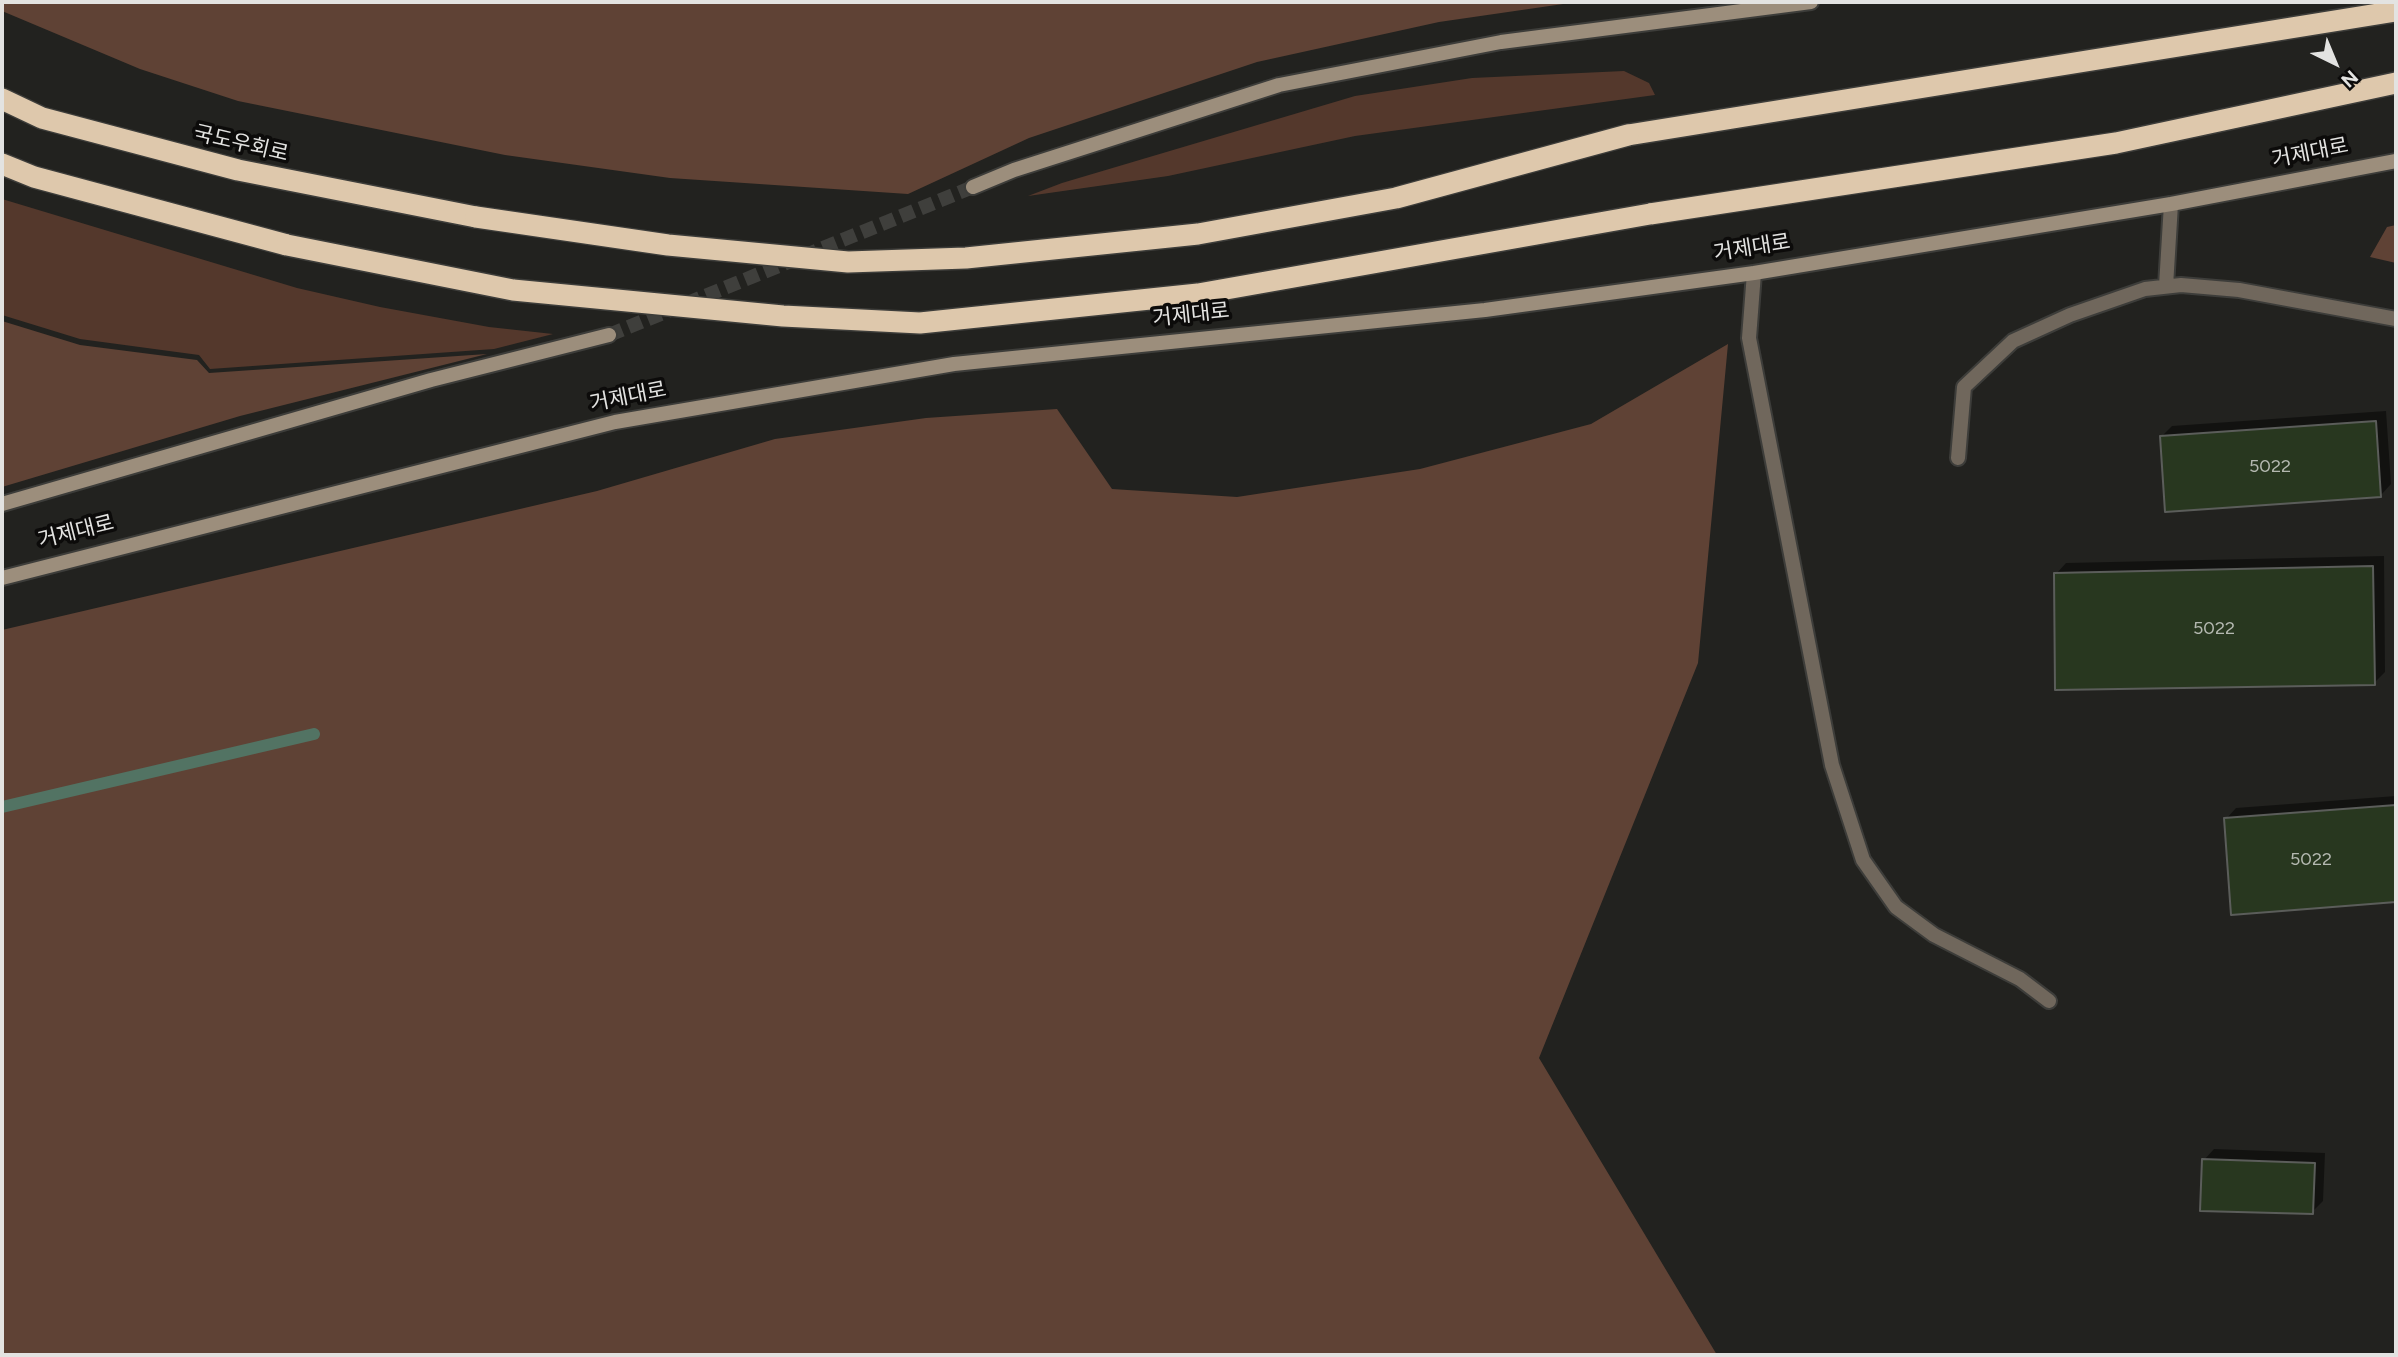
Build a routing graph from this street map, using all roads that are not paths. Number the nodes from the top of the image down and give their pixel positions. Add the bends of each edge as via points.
1 (1811, 2) edge
2 (2396, 11) edge
3 (2396, 83) edge
4 (2, 99) edge
5 (2396, 161) edge
6 (2, 164) edge
7 (973, 187) tunnel mouth
8 (2171, 204) junction
9 (1754, 273) junction
10 (2166, 286) junction
11 (2396, 319) edge
12 (609, 335) tunnel mouth
13 (1958, 458) dead end
14 (2, 504) edge
15 (2, 578) edge
16 (2049, 1001) dead end

1 - 7 main road via 1501,43 1279,85
2 - 4 highway, 국도우회로, bridge via 1628,135 1396,198 1198,234 966,258 848,262 668,245 475,217 238,170 42,118
3 - 6 highway, bridge via 2116,143 1650,215 1198,294 920,323 783,316 513,290 286,245 34,177
5 - 8 main road, 거제대로
8 - 9 main road, 거제대로
8 - 10 lane
9 - 15 main road, 거제대로 via 1485,310 954,364 656,415
9 - 16 lane via 1749,338 1832,765 1863,860 1896,907 1934,935 2020,979
10 - 11 lane via 2239,290
10 - 13 lane via 2070,315 2013,341 1964,387
12 - 14 main road via 432,380

